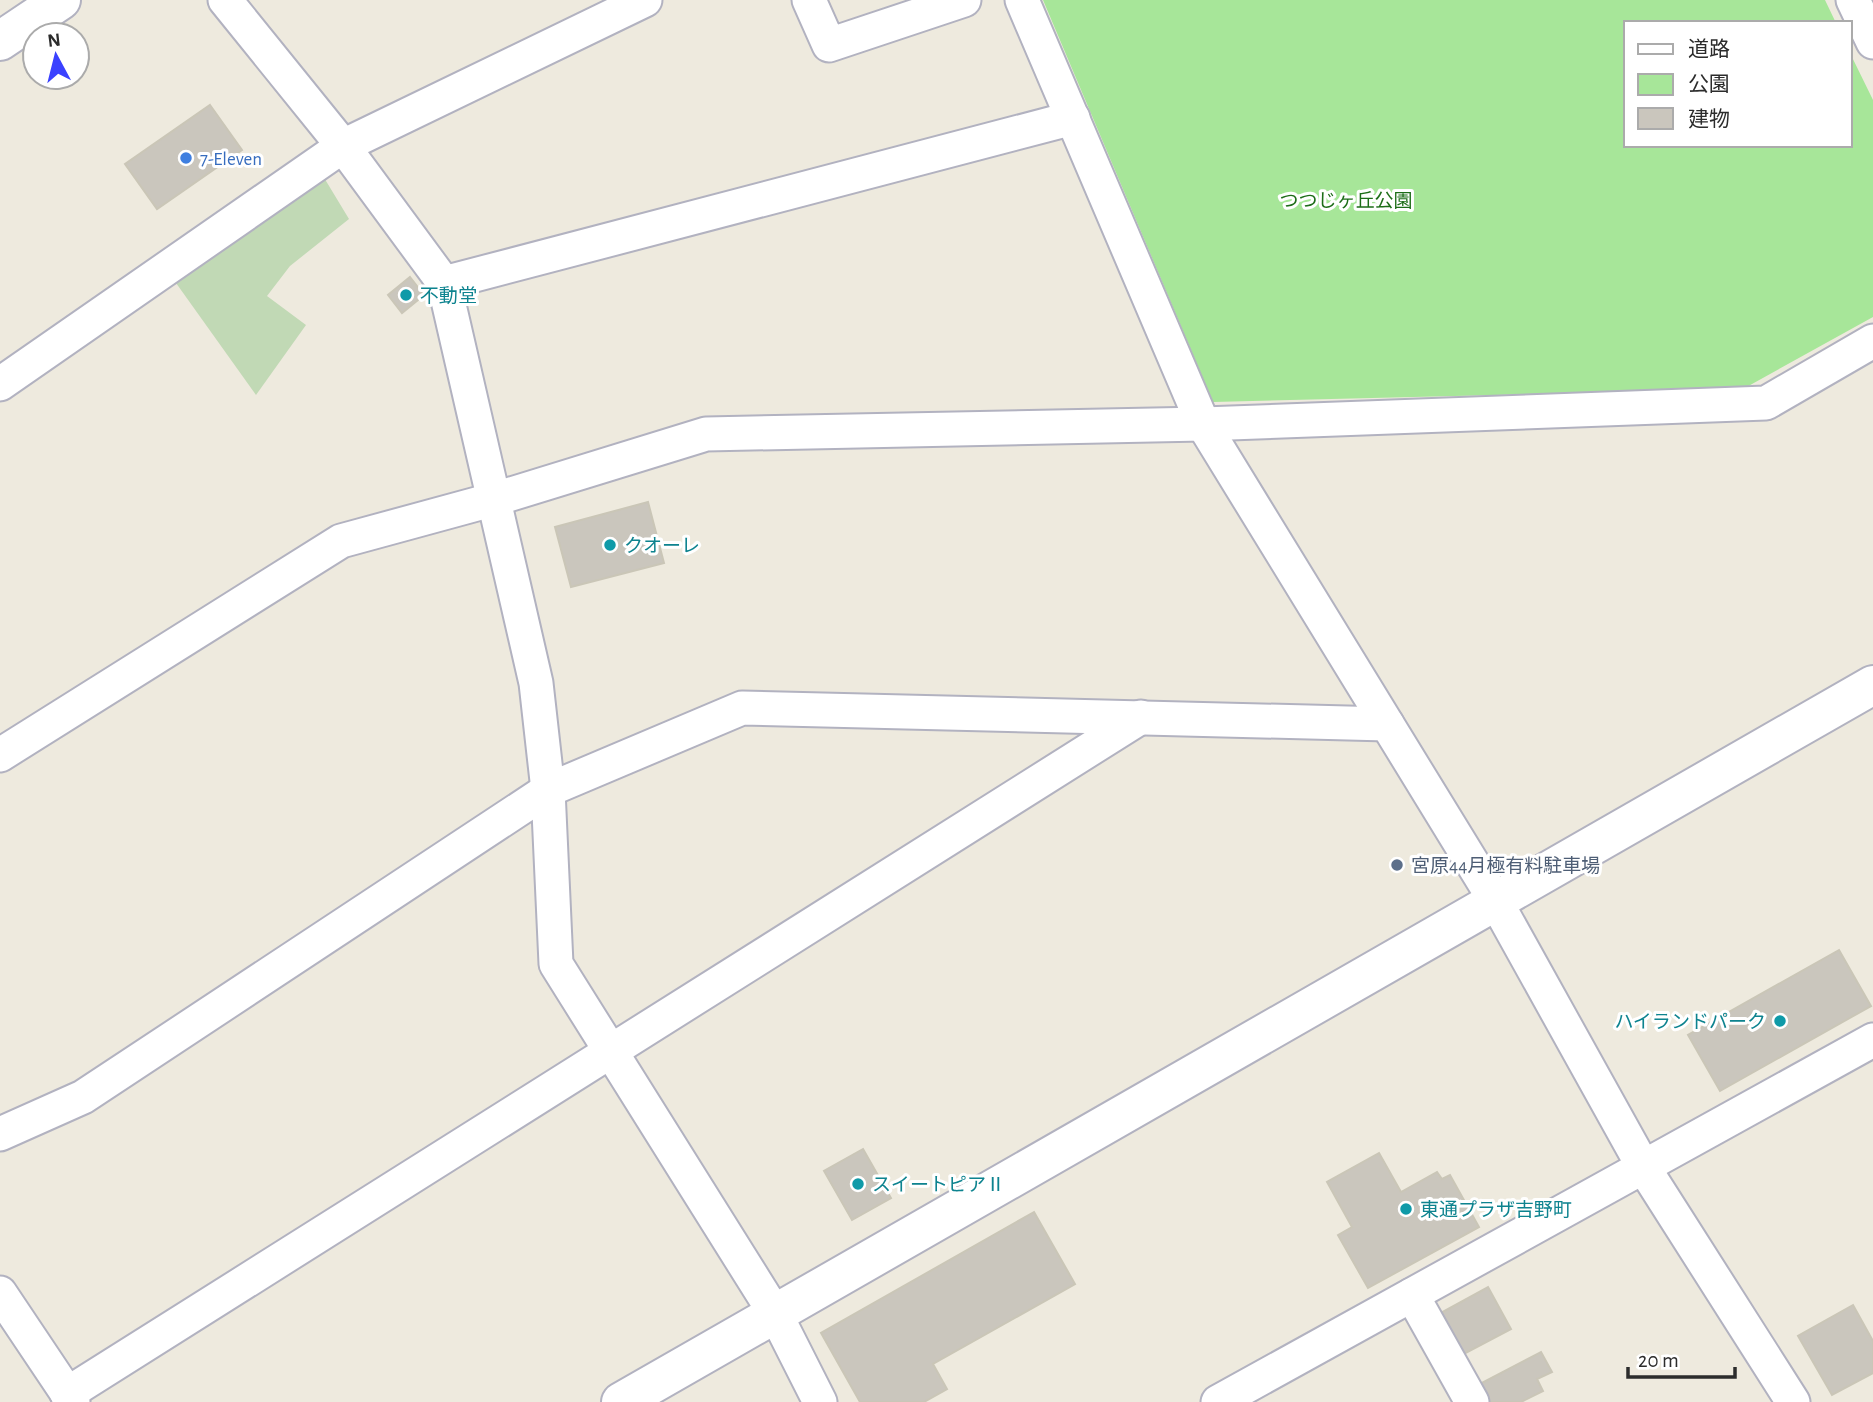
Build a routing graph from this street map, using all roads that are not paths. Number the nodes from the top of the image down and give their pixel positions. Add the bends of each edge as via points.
1 (61, 0) edge
2 (225, 0) edge
3 (645, 0) edge
4 (810, 0) edge
5 (964, 0) edge
6 (1022, 0) edge
7 (1853, 0) edge
8 (0, 41) edge
9 (1873, 42) edge
10 (1073, 118) junction
11 (343, 146) junction
12 (444, 283) junction
13 (1873, 341) edge
14 (0, 384) edge
15 (1203, 424) junction
16 (495, 499) junction
17 (1873, 685) edge
18 (1141, 717) junction
19 (1387, 724) junction
20 (0, 755) edge
21 (548, 790) junction
22 (1495, 900) junction
23 (1873, 1040) edge
24 (611, 1053) junction
25 (0, 1134) edge
26 (1644, 1168) junction
27 (0, 1293) edge
28 (1412, 1295) junction
29 (776, 1315) junction
30 (70, 1398) edge
31 (621, 1402) edge
32 (820, 1402) edge
33 (1218, 1402) edge
34 (1472, 1402) edge
35 (1793, 1402) edge

1 - 8 street
2 - 11 street
3 - 11 street
4 - 5 street via 829,45
6 - 10 street
7 - 9 street
10 - 12 street
10 - 15 street
11 - 12 street
11 - 14 street
12 - 16 street
13 - 15 street via 1766,403
15 - 16 street via 706,434
15 - 19 street
16 - 20 street via 341,541
16 - 21 street via 536,684
17 - 22 street
18 - 19 street
18 - 21 street via 742,708
18 - 24 street
19 - 22 street
21 - 24 street via 556,964
21 - 25 street via 83,1097
22 - 26 street
22 - 29 street
23 - 26 street
24 - 29 street
24 - 30 street
26 - 28 street
26 - 35 street
27 - 30 street
28 - 33 street
28 - 34 street
29 - 31 street
29 - 32 street

